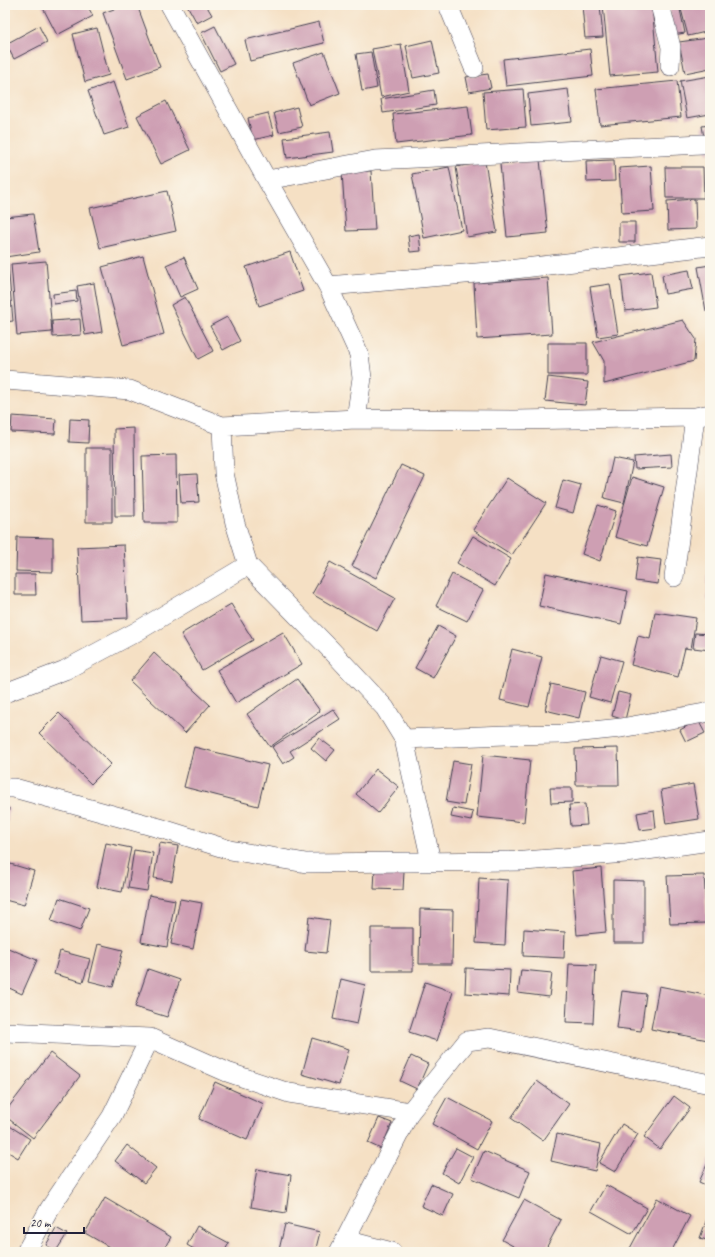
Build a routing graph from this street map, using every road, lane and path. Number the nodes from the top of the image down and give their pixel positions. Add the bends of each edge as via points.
1 (170, 5) edge
2 (448, 5) edge
3 (660, 5) edge
4 (670, 66) dead end
5 (474, 68) dead end
6 (702, 144) dead end
7 (267, 180) junction
8 (710, 246) edge
9 (328, 286) junction
10 (5, 380) edge
11 (702, 416) edge
12 (356, 420) junction
13 (222, 426) junction
14 (248, 565) junction
15 (674, 578) dead end
16 (5, 693) edge
17 (710, 712) edge
18 (404, 739) junction
19 (5, 788) edge
20 (710, 841) edge
21 (432, 861) junction
22 (5, 1032) edge
23 (150, 1038) junction
24 (710, 1084) edge
25 (410, 1112) junction
26 (342, 1246) edge
27 (26, 1252) edge
28 (392, 1252) edge

1 - 7 street
2 - 5 street
3 - 4 street via 671,47
6 - 7 street via 375,160
7 - 9 street
8 - 9 street via 499,271
9 - 12 street via 359,354 362,378
10 - 13 street via 130,390
11 - 12 street
11 - 15 street
12 - 13 street
13 - 14 street via 224,473
14 - 16 street via 136,632 71,666
14 - 18 street via 385,708
17 - 18 street via 621,728 563,734
18 - 21 street
19 - 21 street via 14,788 125,818 230,850 306,863
20 - 21 street via 626,853 524,861
22 - 23 street
23 - 25 street via 227,1072 289,1093
23 - 27 street via 112,1116 50,1208
24 - 25 street via 488,1038 467,1041
25 - 26 street
26 - 28 street

